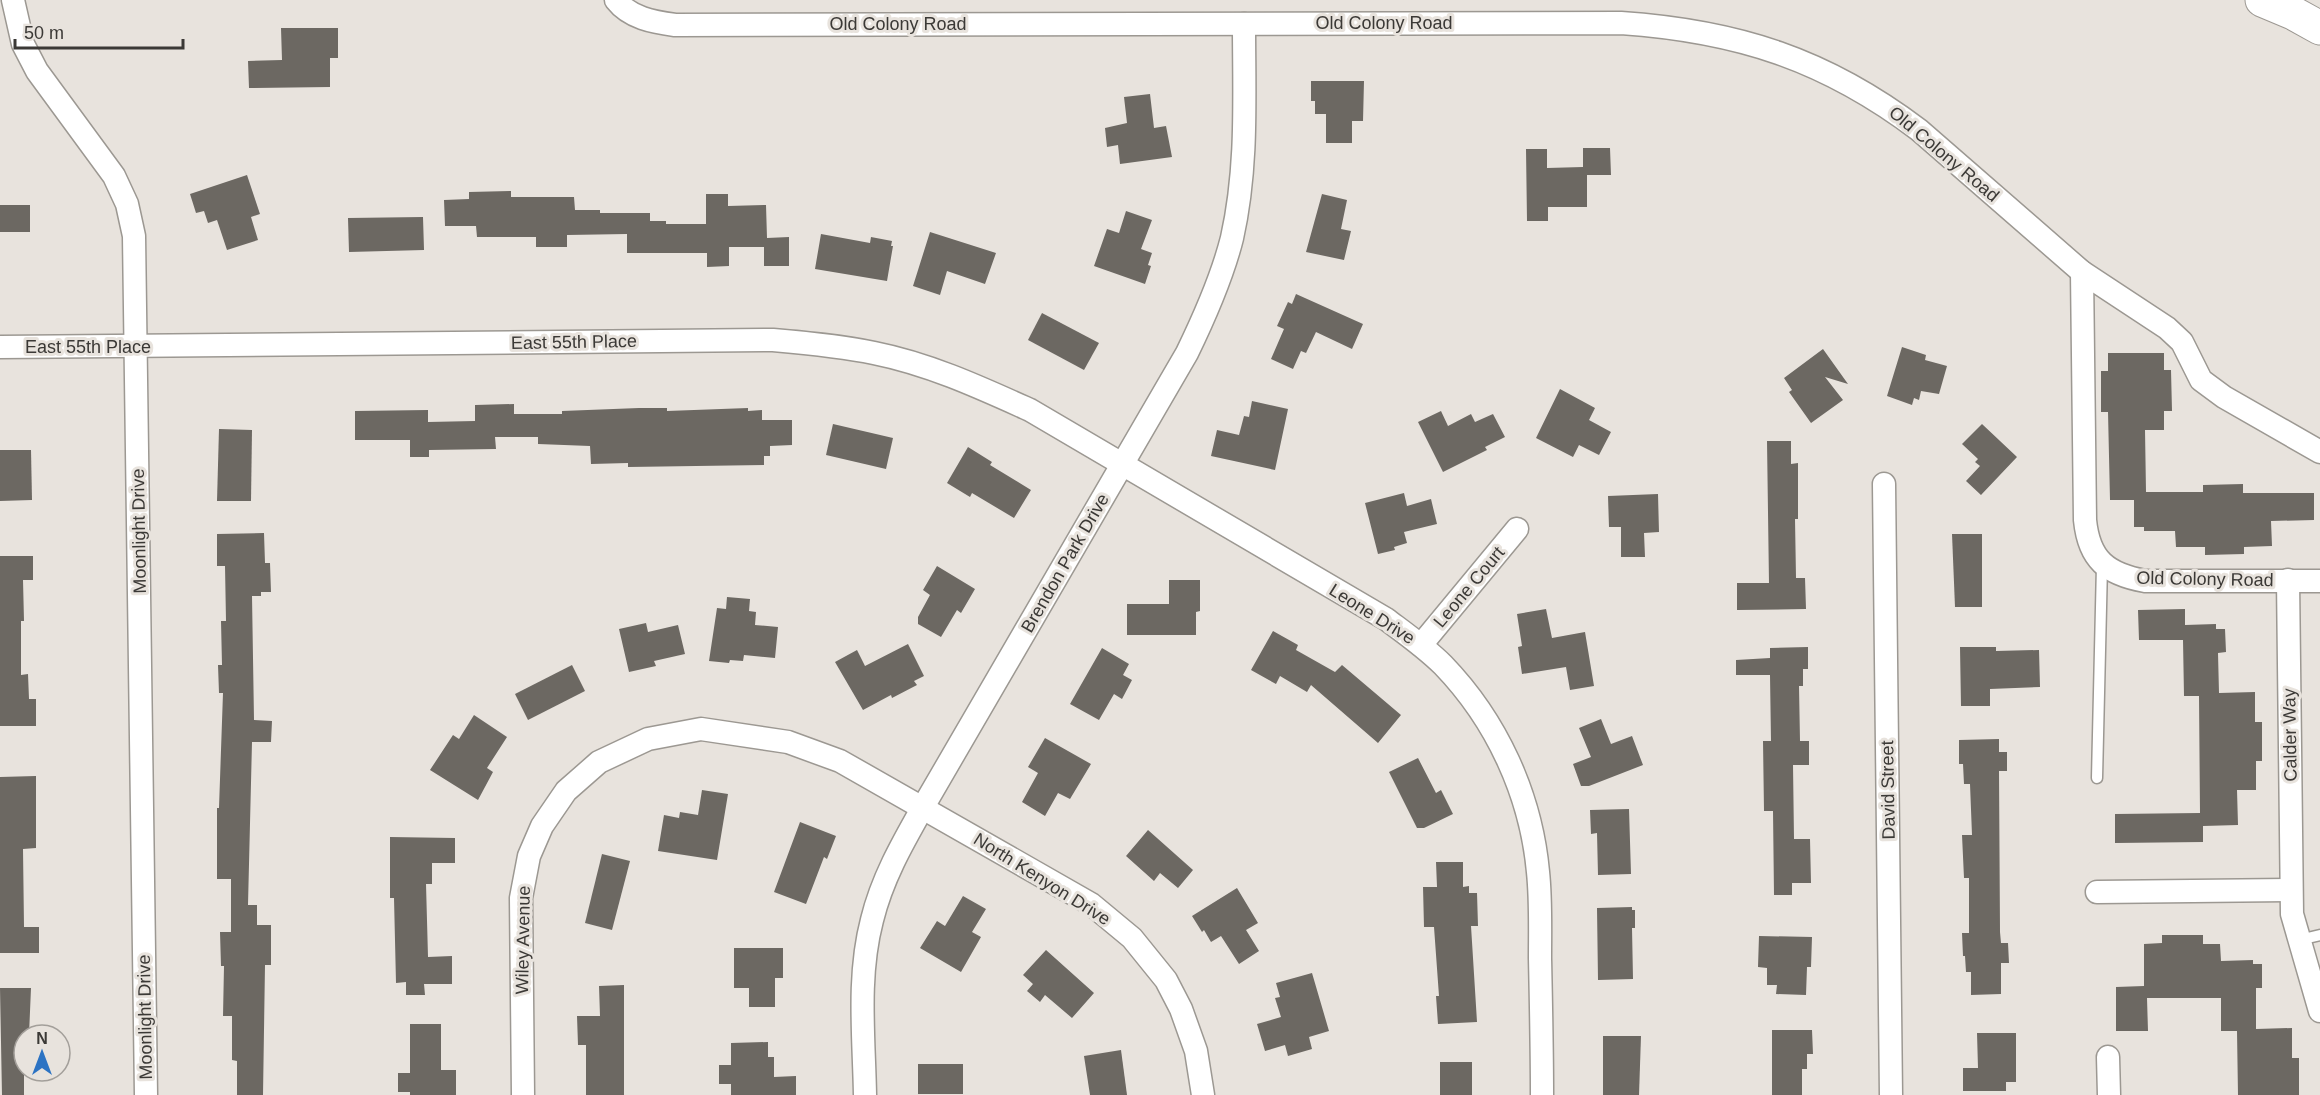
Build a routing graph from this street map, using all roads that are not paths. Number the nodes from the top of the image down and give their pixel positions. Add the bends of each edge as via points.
1 (13, 0) edge
2 (616, 0) edge
3 (2262, 0) edge
4 (1244, 24) junction
5 (2320, 28) edge
6 (2082, 272) junction
7 (0, 347) edge
8 (137, 347) junction
9 (2320, 452) edge
10 (1122, 465) junction
11 (1884, 484) dead end
12 (1517, 529) dead end
13 (2102, 565) junction
14 (2288, 580) junction
15 (2320, 581) edge
16 (1421, 645) junction
17 (2097, 778) dead end
18 (923, 807) junction
19 (2291, 890) junction
20 (2097, 892) dead end
21 (2310, 938) edge
22 (2320, 1011) edge
23 (2108, 1057) dead end
24 (146, 1095) edge
25 (523, 1095) edge
26 (865, 1095) edge
27 (1203, 1095) edge
28 (1542, 1095) edge
29 (1891, 1095) edge
30 (2109, 1095) edge

1 - 8 street, Moonlight Drive via 23,44 37,71 111,172 127,204 135,246
2 - 4 street, Old Colony Road via 635,16 675,25
3 - 5 highway
4 - 6 street, Old Colony Road via 1621,23 1705,32 1748,42 1820,68 1890,108
4 - 10 street, Brendon Park Drive via 1244,158 1231,240 1204,316
6 - 9 street, Old Colony Road via 2167,328 2182,342 2201,381
6 - 13 street via 2085,520 2089,540
7 - 8 street, East 55th Place
8 - 10 street, East 55th Place via 742,340 835,346 895,358 983,388 1030,410
8 - 24 street, Moonlight Drive
10 - 16 street, Leone Drive via 1359,602
10 - 18 street, Brendon Park Drive
11 - 29 street, David Street
12 - 16 street, Leone Court
13 - 14 street, Old Colony Road via 2124,577 2145,581
13 - 17 lane
14 - 15 street, Old Colony Road
14 - 19 street, Calder Way
16 - 28 street, Leone Drive via 1456,680 1493,731 1518,783 1529,820 1539,879
18 - 25 street, Wiley Avenue via 820,752 788,742 711,729 648,739 599,762 574,783 547,816 526,867 520,910
18 - 26 street, Brendon Park Drive via 889,870 872,920 863,984
18 - 27 street, North Kenyon Drive via 1091,904 1132,938 1166,980 1181,1009 1196,1051
19 - 20 street
19 - 21 street, Calder Way via 2292,914
21 - 22 street, Calder Way
23 - 30 street

